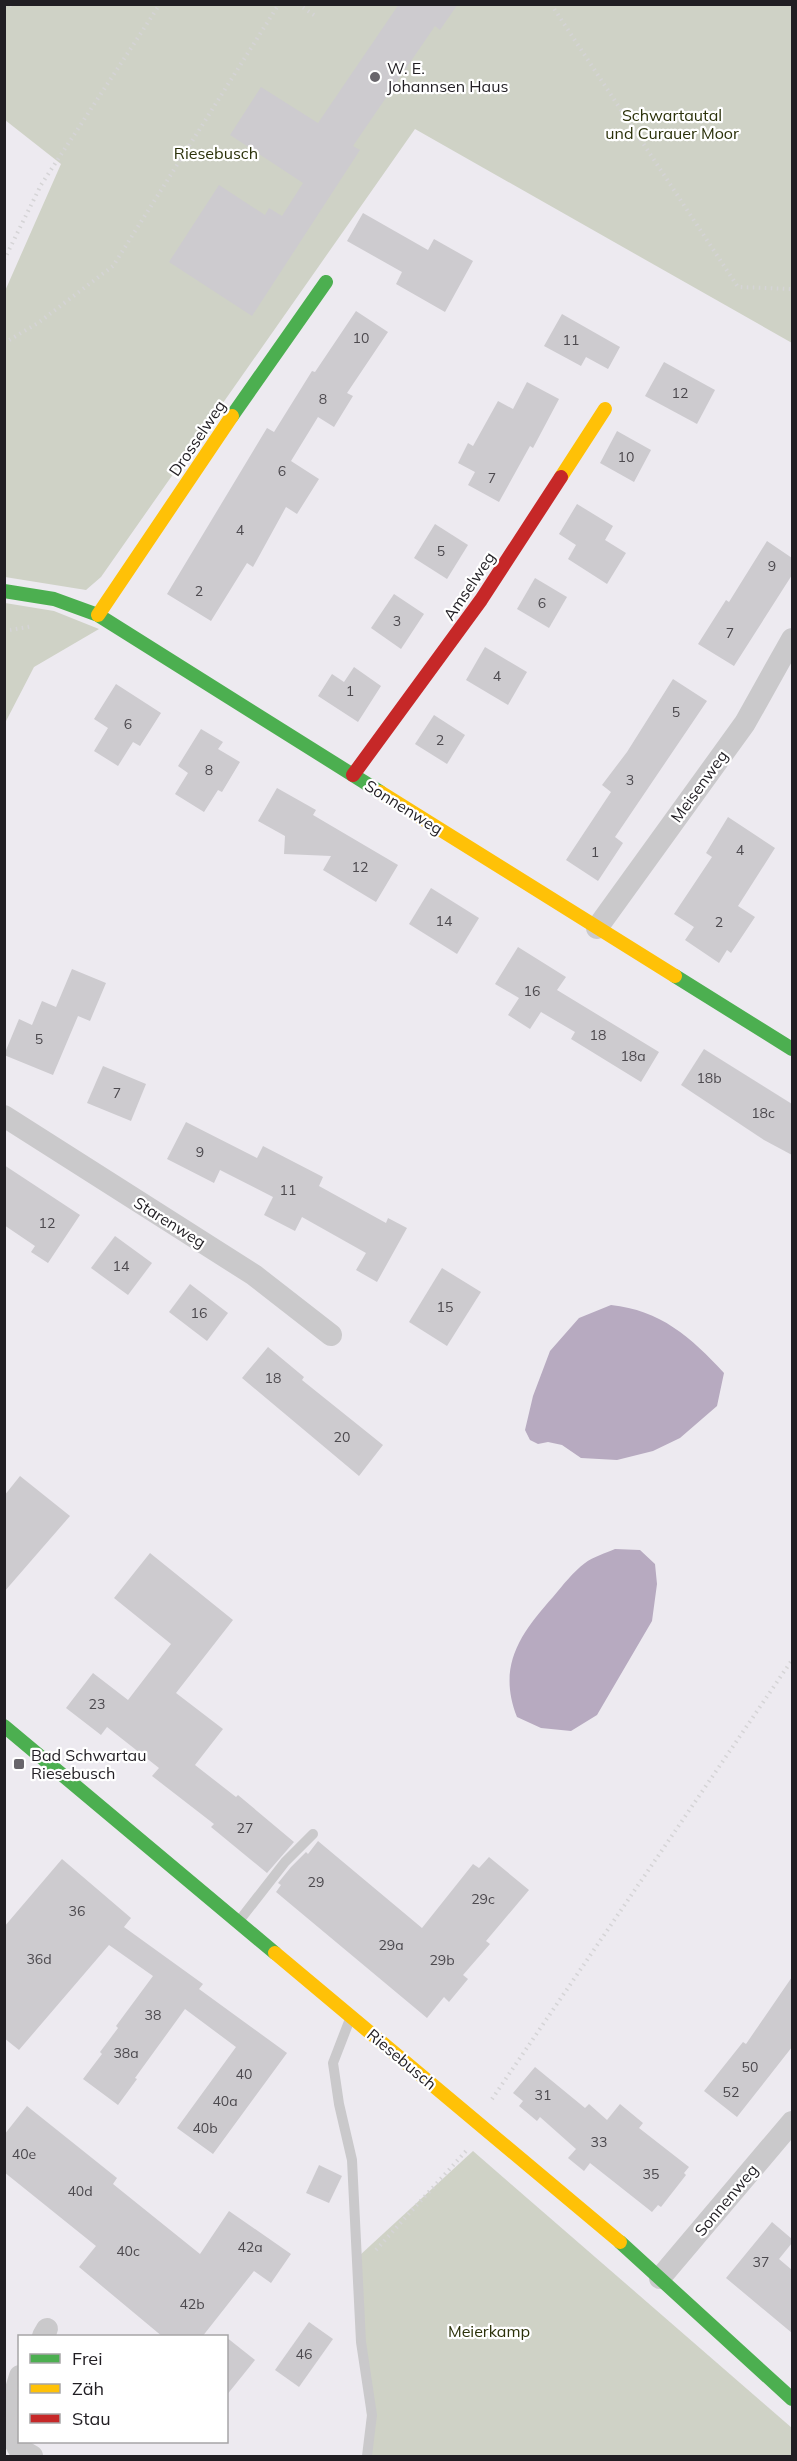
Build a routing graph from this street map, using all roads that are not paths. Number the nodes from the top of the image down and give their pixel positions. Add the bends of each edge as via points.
1 (326, 282) dead end
2 (605, 410) dead end
3 (4, 591) edge
4 (98, 615) junction
5 (792, 639) edge
6 (353, 775) junction
7 (597, 928) junction
8 (792, 1049) edge
9 (4, 1116) edge
10 (331, 1335) dead end
11 (4, 1726) edge
12 (313, 1834) dead end
13 (239, 1922) junction
14 (351, 2016) junction
15 (792, 2122) edge
16 (660, 2278) junction
17 (18, 2383) edge
18 (792, 2399) edge
19 (32, 2457) edge
20 (367, 2457) edge

1 - 4 street, Drosselweg
2 - 6 street, Amselweg via 481,600
3 - 4 street, Sonnenweg via 54,599
4 - 6 street, Sonnenweg
5 - 7 street, Meisenweg via 745,723
6 - 7 street, Sonnenweg
7 - 8 street, Sonnenweg
9 - 10 street, Starenweg via 254,1275
11 - 13 street, Riesebusch
12 - 13 lane via 285,1862
13 - 14 street, Riesebusch
14 - 16 street, Riesebusch
14 - 20 lane via 333,2063 352,2160 361,2342 372,2415
15 - 16 street, Sonnenweg
16 - 18 street, Riesebusch
17 - 19 street via 6,2423 18,2448

